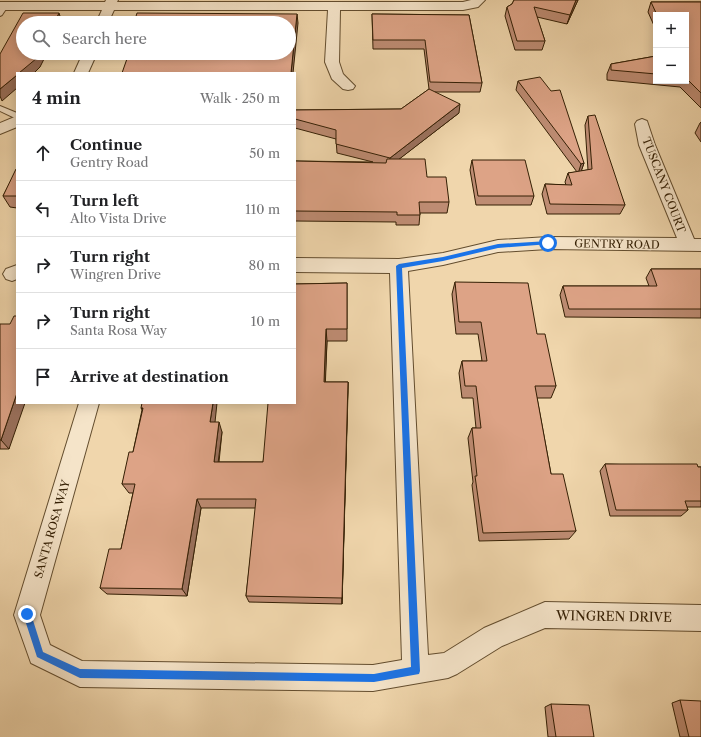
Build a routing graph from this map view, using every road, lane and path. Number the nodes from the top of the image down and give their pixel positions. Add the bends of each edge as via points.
1 (479, 0) edge
2 (110, 3) edge
3 (334, 7) junction
4 (2, 9) edge
5 (105, 16) edge
6 (87, 60) edge
7 (81, 72) edge
8 (348, 86) dead end
9 (0, 108) edge
10 (16, 116) edge
11 (16, 121) edge
12 (642, 124) dead end
13 (0, 129) edge
14 (694, 245) edge
15 (296, 265) edge
16 (399, 266) junction
17 (89, 404) edge
18 (701, 618) edge
19 (40, 654) joint
20 (416, 671) junction

1 - 3 street via 463,6
2 - 3 street
2 - 4 street
2 - 5 street
3 - 8 street via 332,62 337,76
6 - 7 street
9 - 10 lane
11 - 13 street
12 - 14 street, TUSCANY COURT via 647,145
14 - 16 street, GENTRY ROAD via 548,243 498,246
15 - 16 street, GENTRY ROAD
16 - 20 street
17 - 19 street, SANTA ROSA WAY via 27,614
18 - 20 street, WINGREN DRIVE via 545,614 494,637 448,665
19 - 20 street, WINGREN DRIVE via 80,674 374,678

